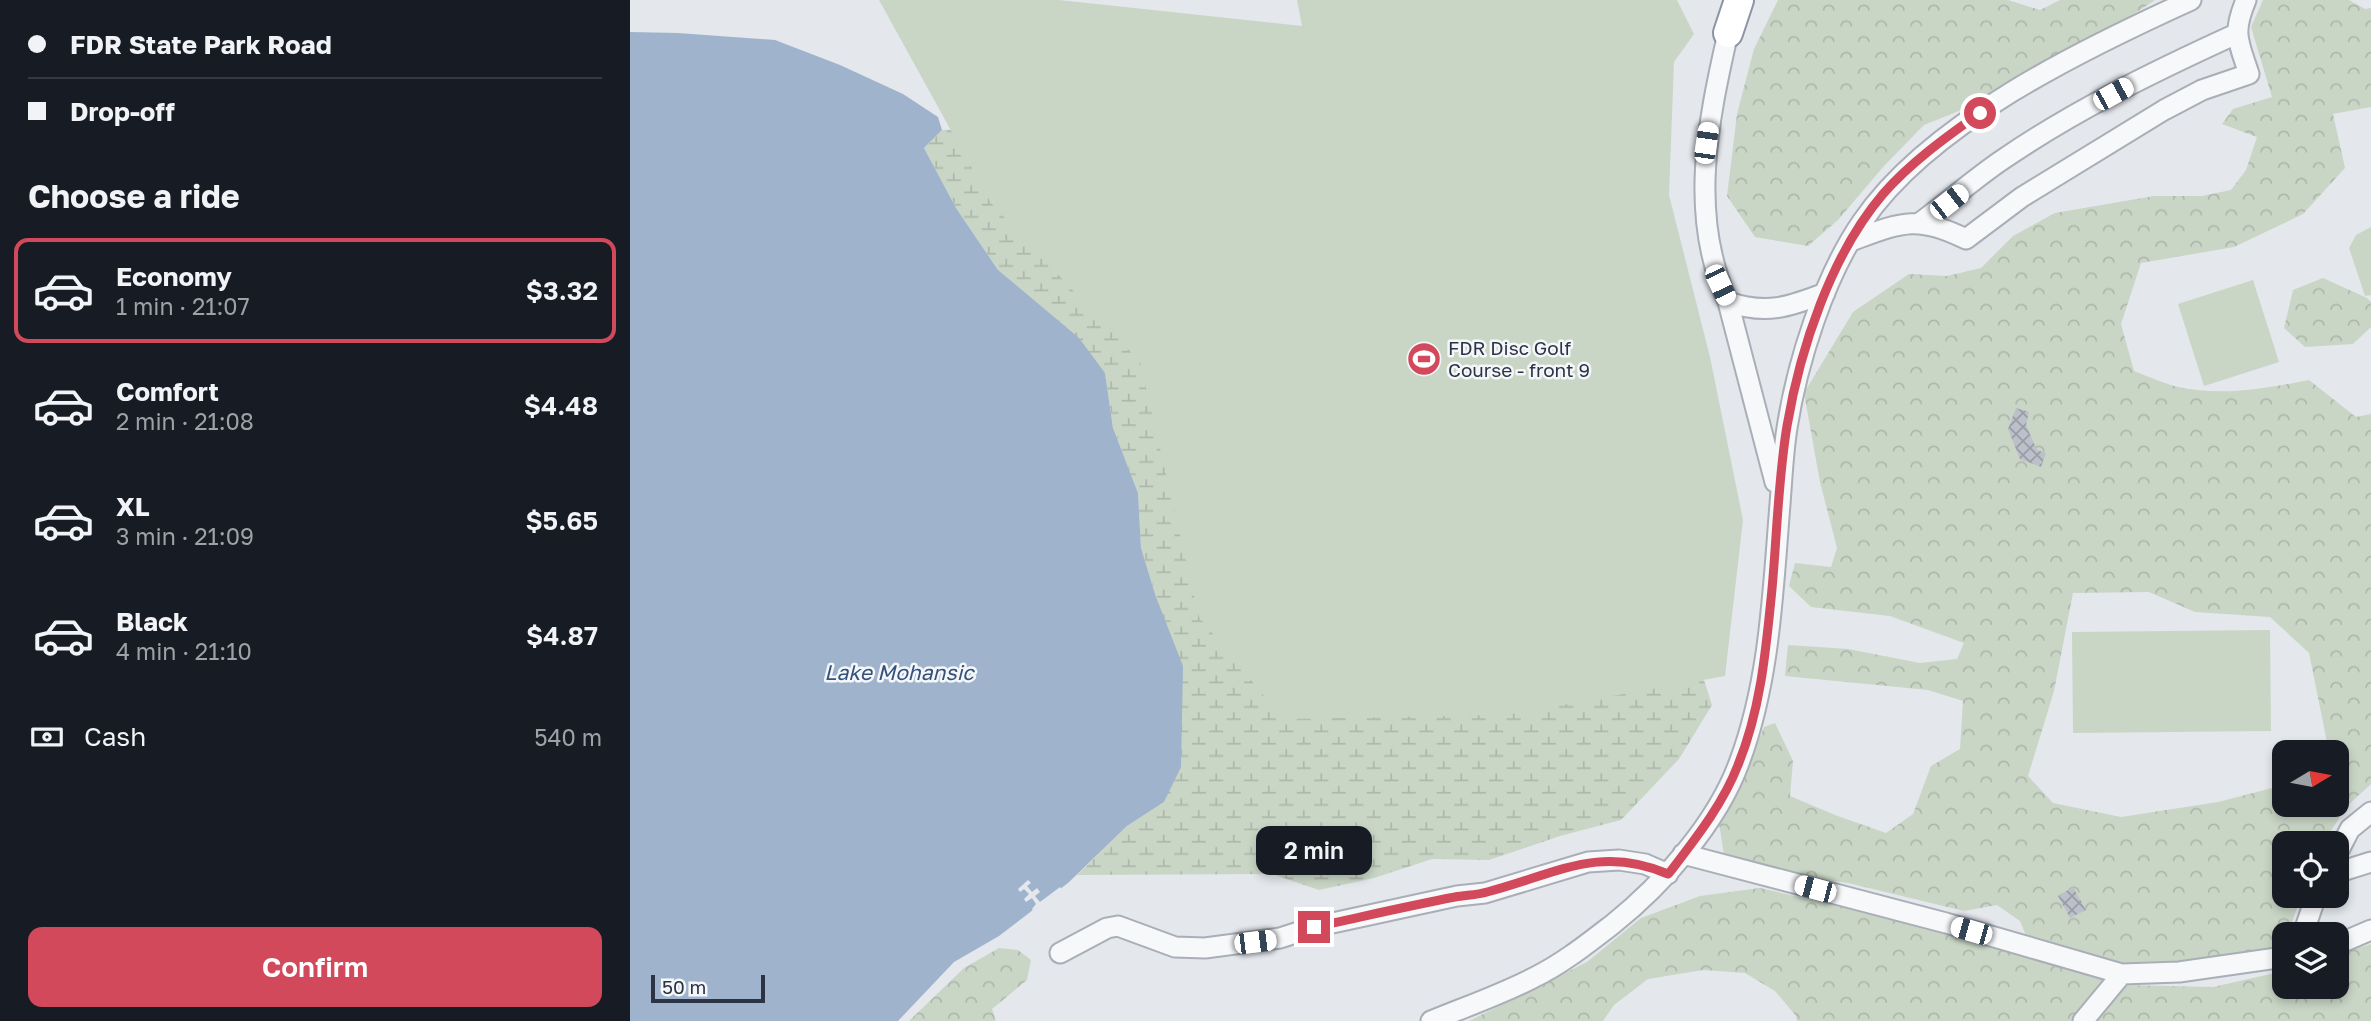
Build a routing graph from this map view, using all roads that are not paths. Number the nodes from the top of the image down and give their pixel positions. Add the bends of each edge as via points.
1 (1734, 0) edge
2 (2190, 0) edge
3 (2238, 13) edge
4 (1728, 33) joint
5 (1884, 193) junction
6 (1921, 222) junction
7 (1898, 224) junction
8 (1851, 241) junction
9 (1825, 293) junction
10 (1728, 302) junction
11 (1780, 504) junction
12 (2371, 812) edge
13 (2349, 831) edge
14 (1683, 854) junction
15 (2371, 862) edge
16 (2349, 869) edge
17 (1668, 874) junction
18 (2371, 930) edge
19 (2349, 939) edge
20 (1060, 953) dead end
21 (2272, 959) edge
22 (2122, 974) junction
23 (1431, 1021) edge
24 (2083, 1021) edge

1 - 4 highway
2 - 5 lane via 1998,100 1907,169
3 - 6 lane via 2150,73 2001,161
3 - 6 lane via 2249,74 2202,90 2164,110 2022,197 1966,239
4 - 10 lane via 1711,109 1704,174 1713,260
5 - 7 lane
5 - 8 lane
6 - 7 lane
7 - 8 lane
8 - 9 lane
9 - 10 lane via 1775,309
9 - 11 lane via 1787,424
10 - 11 lane
11 - 14 lane via 1764,669 1753,720 1738,766 1709,820
12 - 13 lane
14 - 17 lane
14 - 22 lane
15 - 16 lane
17 - 20 lane via 1619,860 1588,862 1485,893 1280,938 1205,948 1175,947 1118,926
17 - 23 lane via 1572,956 1533,979
18 - 19 lane
21 - 22 lane via 2179,972
22 - 24 lane

